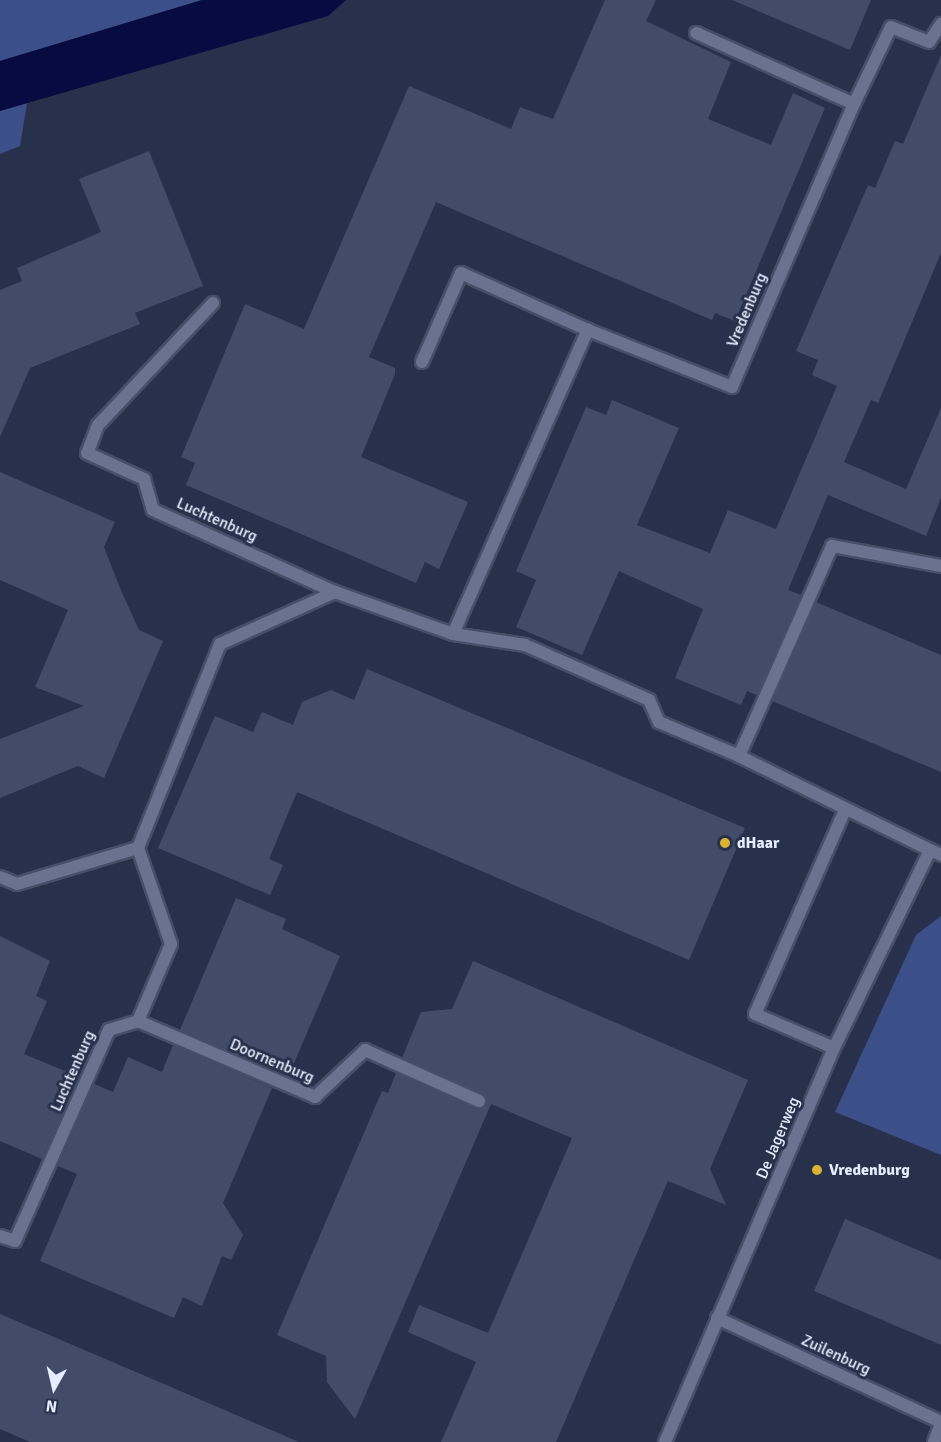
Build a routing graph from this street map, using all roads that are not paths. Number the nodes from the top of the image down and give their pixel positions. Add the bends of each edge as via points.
1 (941, 24) edge
2 (696, 33) dead end
3 (855, 104) junction
4 (213, 303) dead end
5 (588, 330) junction
6 (422, 362) dead end
7 (941, 566) edge
8 (335, 592) junction
9 (453, 634) junction
10 (739, 756) junction
11 (845, 810) junction
12 (138, 849) junction
13 (936, 853) edge
14 (0, 877) edge
15 (138, 1022) junction
16 (834, 1048) junction
17 (479, 1101) dead end
18 (0, 1236) edge
19 (717, 1318) junction
20 (941, 1423) edge
21 (665, 1442) edge
22 (934, 1442) edge

1 - 3 street, Vredenburg via 929,42 891,27
2 - 3 street
3 - 5 street, Vredenburg via 732,387
4 - 8 street, Luchtenburg via 98,425 87,453 144,479 153,510
5 - 6 street, Vredenburg via 461,273
5 - 9 street
7 - 10 street via 832,546
8 - 9 street, Luchtenburg
8 - 12 street via 220,644
9 - 10 street, Luchtenburg via 525,645 649,700 659,722
10 - 11 street
11 - 13 street
11 - 16 street via 755,1014
12 - 14 street via 17,884
12 - 15 street via 171,944
13 - 16 street, De Jagerweg
15 - 17 street, Doornenburg via 315,1097 365,1050
15 - 18 street, Luchtenburg via 109,1030 15,1241
16 - 19 street, De Jagerweg
19 - 20 street, Zuilenburg
19 - 21 street, De Jagerweg
20 - 22 street, Zuilenburg

